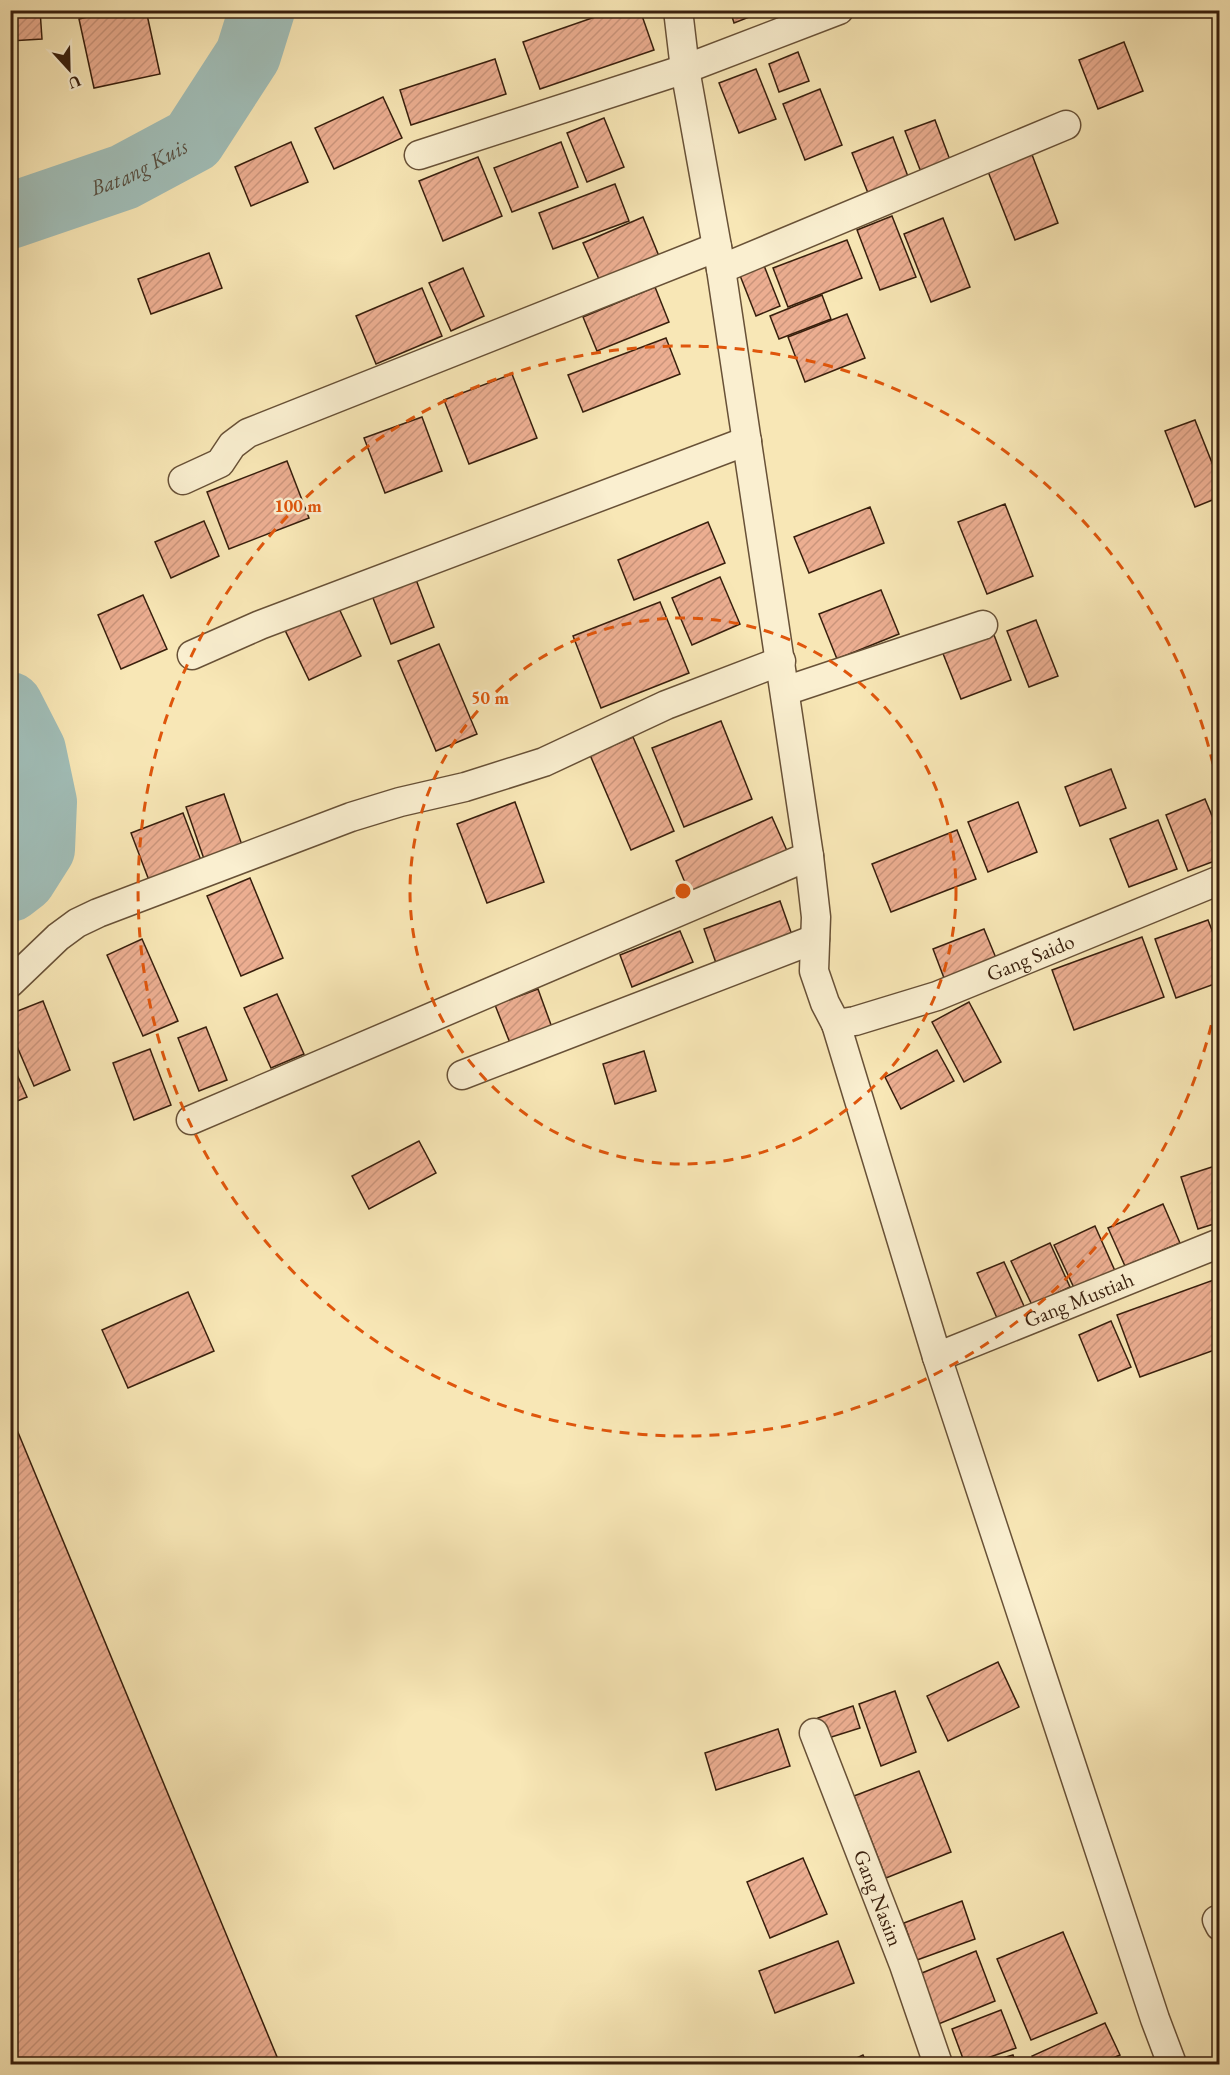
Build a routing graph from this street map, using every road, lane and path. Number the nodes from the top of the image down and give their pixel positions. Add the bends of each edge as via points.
1 (678, 10) edge
2 (839, 10) edge
3 (685, 69) junction
4 (1066, 125) dead end
5 (419, 155) dead end
6 (719, 258) junction
7 (747, 441) junction
8 (183, 480) dead end
9 (983, 625) dead end
10 (192, 656) dead end
11 (781, 661) junction
12 (785, 690) junction
13 (809, 856) junction
14 (1220, 880) edge
15 (815, 939) junction
16 (10, 983) edge
17 (836, 1024) junction
18 (462, 1075) dead end
19 (191, 1120) dead end
20 (1220, 1243) edge
21 (937, 1357) junction
22 (814, 1733) dead end
23 (938, 2064) edge
24 (1172, 2064) edge

1 - 3 street
2 - 3 street
3 - 5 street
3 - 6 street
4 - 6 street
6 - 7 street
6 - 8 street via 248,434 232,445 220,463
7 - 10 street via 260,625
7 - 11 street
9 - 12 street
11 - 12 street
11 - 16 street via 666,705 544,762 351,817 98,913 77,922 58,937
12 - 13 street
13 - 15 street
13 - 19 street
14 - 17 street, Gang Saido via 937,996
15 - 17 street via 814,971
15 - 18 street
17 - 21 street
20 - 21 street, Gang Mustiah
21 - 24 street
22 - 23 street, Gang Nasim

